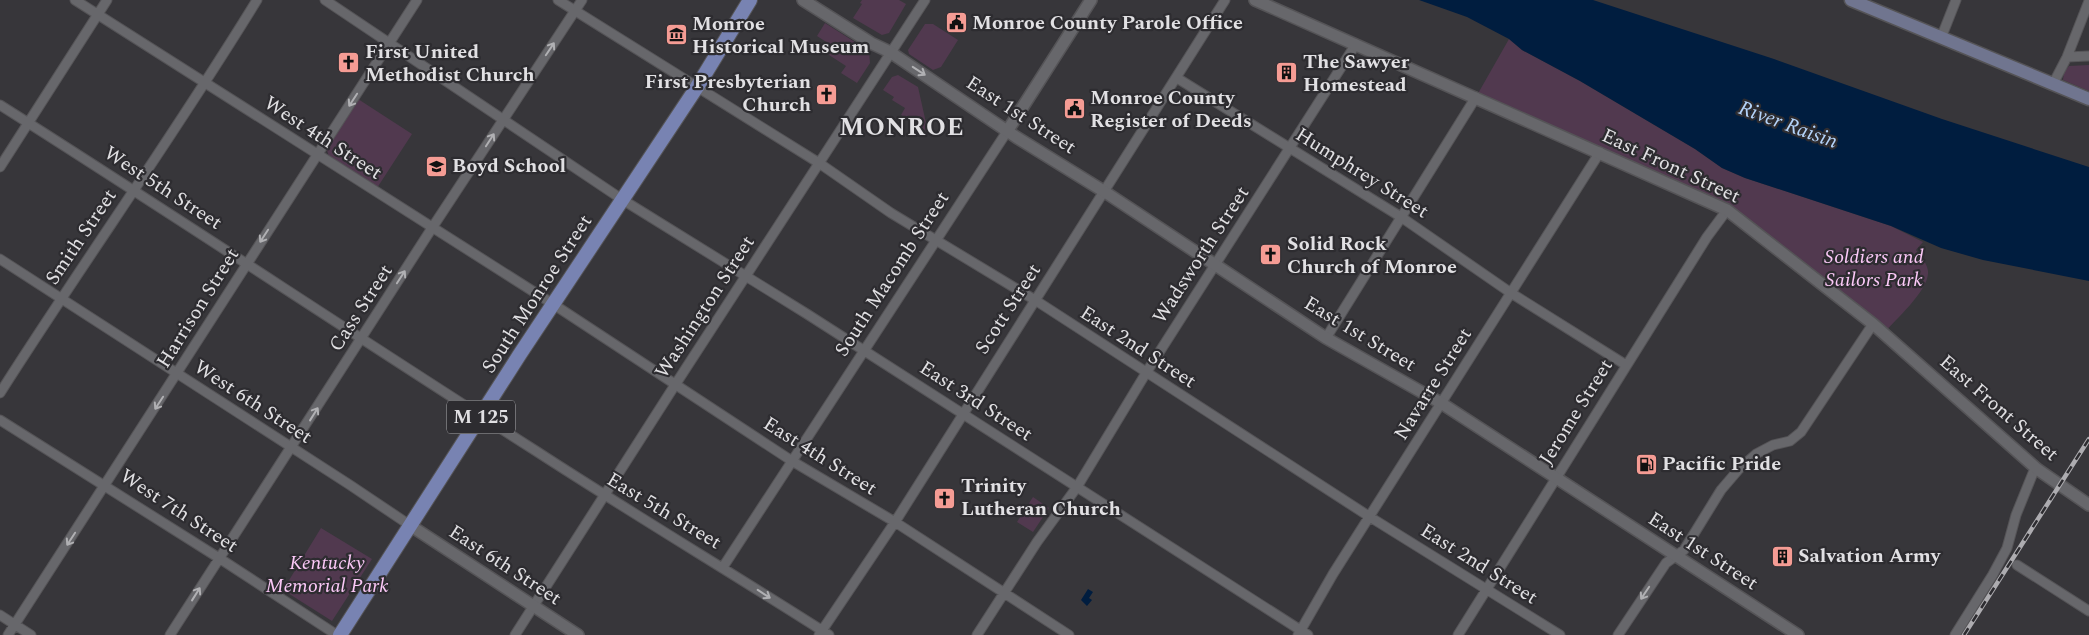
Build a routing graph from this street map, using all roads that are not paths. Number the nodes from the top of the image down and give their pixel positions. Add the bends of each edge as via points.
1 (75, 0) edge
2 (107, 0) edge
3 (257, 0) edge
4 (324, 0) edge
5 (418, 0) edge
6 (558, 0) edge
7 (582, 0) edge
8 (750, 0) edge
9 (803, 0) edge
10 (925, 0) edge
11 (1091, 0) edge
12 (1225, 0) edge
13 (1255, 0) edge
14 (1956, 0) edge
15 (1856, 1) edge
16 (2089, 1) edge
17 (576, 11) junction
18 (98, 15) junction
19 (1941, 38) junction
20 (389, 44) junction
21 (1356, 44) junction
22 (890, 52) junction
23 (2089, 56) edge
24 (2067, 57) junction
25 (1177, 78) junction
26 (206, 83) junction
27 (2053, 84) junction
28 (697, 87) junction
29 (1476, 96) junction
30 (2089, 99) edge
31 (0, 105) edge
32 (504, 119) junction
33 (28, 123) junction
34 (1008, 130) junction
35 (1290, 148) junction
36 (1600, 152) junction
37 (317, 155) junction
38 (819, 163) junction
39 (0, 167) edge
40 (135, 190) junction
41 (1105, 192) junction
42 (623, 200) junction
43 (1727, 210) junction
44 (1401, 217) junction
45 (432, 228) junction
46 (937, 241) junction
47 (0, 259) edge
48 (247, 263) junction
49 (1215, 265) junction
50 (746, 276) junction
51 (1511, 293) junction
52 (61, 297) junction
53 (1035, 300) junction
54 (553, 304) junction
55 (1874, 324) junction
56 (1326, 338) junction
57 (361, 339) junction
58 (865, 351) junction
59 (1626, 366) junction
60 (1146, 373) junction
61 (177, 374) junction
62 (675, 385) junction
63 (0, 393) edge
64 (1441, 403) junction
65 (963, 414) junction
66 (481, 416) junction
67 (0, 420) edge
68 (292, 449) junction
69 (792, 460) junction
70 (2037, 468) junction
71 (1555, 478) junction
72 (106, 486) junction
73 (1077, 487) junction
74 (604, 495) junction
75 (2089, 505) edge
76 (1370, 517) junction
77 (895, 522) junction
78 (411, 526) junction
79 (1675, 555) junction
80 (219, 558) junction
81 (2017, 565) dead end
82 (723, 567) junction
83 (1487, 588) junction
84 (1004, 592) junction
85 (534, 606) junction
86 (2089, 611) edge
87 (0, 615) edge
88 (15, 624) junction
89 (823, 633) edge
90 (1302, 633) edge
91 (8, 635) edge
92 (32, 635) edge
93 (170, 635) edge
94 (339, 635) edge
95 (515, 635) edge
96 (578, 635) edge
97 (977, 635) edge
98 (1069, 635) edge
99 (1458, 635) edge
100 (1560, 635) edge
101 (1618, 635) edge
102 (1798, 635) edge
103 (1955, 635) edge

1 - 18 street, West 4th Street
2 - 18 street
3 - 26 street, Smith Street
4 - 20 street, East 3rd Street
5 - 20 street, Harrison Street
6 - 17 street, East 2nd Street
7 - 17 street, Cass Street
8 - 28 main road, South Monroe Street / M 125
9 - 22 street, East 1st Street
10 - 22 street, Washington Street
11 - 34 street, South Macomb Street
12 - 25 street, Scott Street
13 - 21 street, East Front Street
14 - 19 street
15 - 19 main road
16 - 24 street
17 - 28 street, East 2nd Street
32 -> 17 street, Cass Street
18 - 26 street, West 4th Street
18 - 33 street
19 - 27 main road
20 - 32 street, East 3rd Street
20 -> 37 street, Harrison Street
21 - 29 street, East Front Street
21 - 35 street, Wadsworth Street
22 -> 34 street, East 1st Street
22 - 38 street, Washington Street
23 - 24 street
24 - 27 street
25 - 35 street, Humphrey Street
25 - 41 street, Scott Street
26 - 37 street, West 4th Street
26 - 40 street, Smith Street
27 - 30 main road
28 - 38 street, East 2nd Street
28 - 42 main road, South Monroe Street / M 125
29 - 36 street, East Front Street
29 - 44 street
31 - 33 street, West 5th Street
32 - 42 street, East 3rd Street
45 -> 32 street, Cass Street
33 - 39 street
33 - 40 street, West 5th Street
34 - 41 street, East 1st Street
34 - 46 street, South Macomb Street
35 - 44 street, Humphrey Street
35 - 49 street, Wadsworth Street
36 - 43 street, East Front Street
36 - 51 street, Navarre Street
37 - 45 street, West 4th Street
37 -> 48 street, Harrison Street
38 - 46 street, East 2nd Street
38 - 50 street, Washington Street
40 - 48 street, West 5th Street
40 - 52 street, Smith Street
41 - 49 street, East 1st Street
41 - 53 street, Scott Street
42 - 50 street, East 3rd Street
42 - 54 main road, South Monroe Street / M 125
43 - 55 street, East Front Street
43 - 59 street, Jerome Street
44 - 51 street, Humphrey Street
44 - 56 street
45 - 54 street, West 4th Street
57 -> 45 street, Cass Street
46 - 53 street, East 2nd Street
46 - 58 street, South Macomb Street
47 - 52 street, West 6th Street
48 - 57 street, West 5th Street
48 - 61 street, Harrison Street
49 - 56 street, East 1st Street
49 - 60 street, Wadsworth Street
50 - 58 street, East 3rd Street
50 - 62 street, Washington Street
51 - 59 street, Humphrey Street
51 - 64 street, Navarre Street
52 - 61 street, West 6th Street
52 - 63 street, Smith Street
53 - 60 street, East 2nd Street
53 - 65 street, Scott Street
54 - 62 street, East 4th Street
54 - 66 main road, South Monroe Street / M 125
55 - 70 street, East Front Street
55 - 79 street via 1801,432 1790,441 1756,454 1739,469 1721,490 1684,550
56 - 64 street, East 1st Street
57 - 66 street, West 5th Street
68 -> 57 street, Cass Street
58 - 65 street, East 3rd Street
58 - 69 street, South Macomb Street
59 - 71 street, Jerome Street
60 - 73 street, Wadsworth Street
60 - 76 street, East 2nd Street
61 - 68 street, West 6th Street
61 -> 72 street, Harrison Street
62 - 69 street, East 4th Street
62 - 74 street, Washington Street
64 - 71 street, East 1st Street
64 - 76 street, Navarre Street
65 - 73 street, East 3rd Street
65 - 77 street, Scott Street
66 - 74 street, East 5th Street
66 - 78 main road, South Monroe Street / M 125
67 - 72 street, West 7th Street
68 - 78 street, West 6th Street
68 - 80 street, Cass Street
69 - 77 street, East 4th Street
69 - 82 street, South Macomb Street
70 - 75 street, East Front Street
70 - 103 street via 2016,515 2000,563
71 - 79 street, East 1st Street
71 - 83 street, Jerome Street
72 - 80 street, West 7th Street
72 -> 88 street, Harrison Street
73 - 84 street, Wadsworth Street
73 - 90 street, East 3rd Street
74 - 82 street, East 5th Street
74 - 85 street, Washington Street
76 - 83 street, East 2nd Street
76 - 90 street, Navarre Street via 1333,574
77 - 84 street, East 4th Street
77 - 89 street, Scott Street
78 - 85 street, East 6th Street
78 - 94 main road, South Monroe Street / M 125
79 -> 101 street via 1666,563
79 - 102 street, East 1st Street
93 -> 80 street, Cass Street
80 - 94 street, West 7th Street
81 - 86 street
82 -> 89 street, East 5th Street
83 - 99 street, Jerome Street
83 - 100 street, East 2nd Street
84 - 97 street, Wadsworth Street
84 - 98 street, East 4th Street
85 - 95 street, Washington Street
85 - 96 street, East 6th Street
87 - 88 street
88 - 91 street, Harrison Street
88 - 92 street

